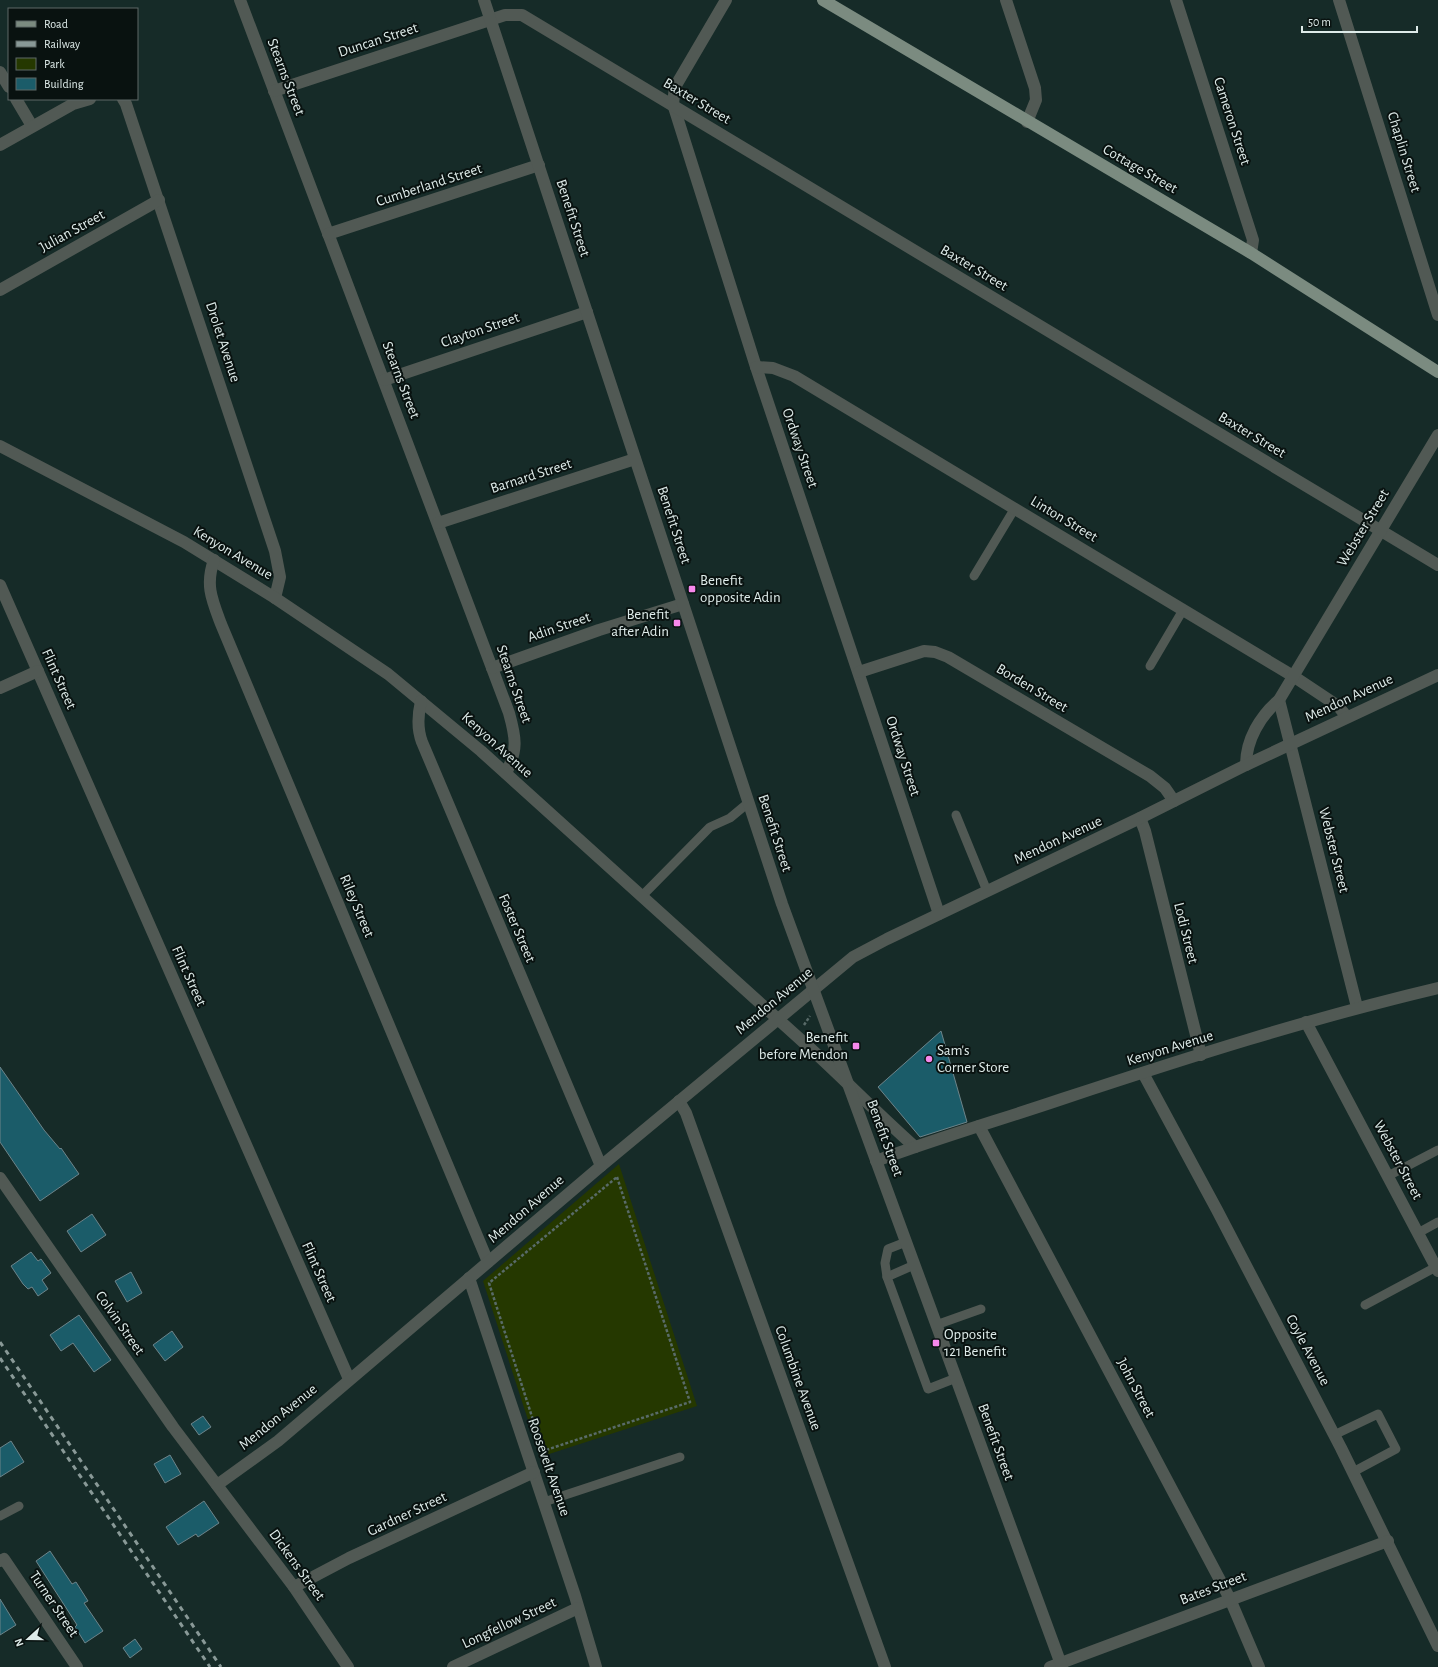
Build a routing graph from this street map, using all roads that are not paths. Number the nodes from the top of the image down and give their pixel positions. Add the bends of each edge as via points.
1 (240, 0) edge
2 (484, 0) edge
3 (726, 0) edge
4 (822, 0) edge
5 (1006, 0) edge
6 (1176, 0) edge
7 (1339, 0) edge
8 (491, 20) junction
9 (0, 72) edge
10 (8, 85) edge
11 (274, 91) junction
12 (17, 100) edge
13 (87, 100) edge
14 (124, 100) edge
15 (672, 104) junction
16 (1027, 122) junction
17 (32, 126) junction
18 (0, 145) edge
19 (539, 165) junction
20 (159, 200) junction
21 (328, 234) junction
22 (1251, 253) junction
23 (0, 290) edge
24 (587, 312) junction
25 (1438, 315) edge
26 (756, 367) junction
27 (1438, 371) edge
28 (384, 380) junction
29 (1438, 435) edge
30 (0, 446) edge
31 (635, 458) junction
32 (1015, 508) junction
33 (438, 524) junction
34 (1381, 531) junction
35 (214, 560) junction
36 (1438, 565) edge
37 (974, 576) dead end
38 (0, 585) edge
39 (275, 598) junction
40 (683, 604) junction
41 (1183, 610) junction
42 (1150, 666) dead end
43 (492, 668) junction
44 (38, 671) junction
45 (859, 672) junction
46 (1438, 675) edge
47 (1294, 676) junction
48 (0, 688) edge
49 (1279, 700) junction
50 (421, 701) junction
51 (1347, 717) junction
52 (1290, 744) junction
53 (1246, 765) junction
54 (506, 773) junction
55 (1174, 801) junction
56 (748, 803) junction
57 (956, 815) dead end
58 (1140, 818) junction
59 (987, 891) junction
60 (641, 897) junction
61 (939, 914) junction
62 (1438, 988) edge
63 (812, 990) junction
64 (1357, 1007) junction
65 (778, 1019) junction
66 (1306, 1022) junction
67 (1201, 1055) junction
68 (1143, 1072) junction
69 (848, 1083) junction
70 (679, 1101) junction
71 (979, 1126) junction
72 (915, 1146) junction
73 (1438, 1150) edge
74 (876, 1161) junction
75 (601, 1166) junction
76 (1388, 1176) junction
77 (0, 1178) edge
78 (1438, 1222) edge
79 (1418, 1233) junction
80 (906, 1242) junction
81 (488, 1262) junction
82 (914, 1265) junction
83 (1437, 1269) edge
84 (887, 1277) junction
85 (469, 1278) junction
86 (1365, 1305) dead end
87 (981, 1309) dead end
88 (936, 1325) junction
89 (956, 1378) junction
90 (349, 1379) junction
91 (1334, 1435) junction
92 (680, 1457) dead end
93 (534, 1472) junction
94 (1353, 1472) junction
95 (217, 1484) junction
96 (544, 1502) junction
97 (19, 1506) dead end
98 (0, 1516) edge
99 (1388, 1541) junction
100 (2, 1560) edge
101 (294, 1587) junction
102 (1230, 1599) junction
103 (578, 1608) junction
104 (1438, 1646) edge
105 (1058, 1666) edge
106 (77, 1667) edge
107 (348, 1667) edge
108 (453, 1667) edge
109 (596, 1667) edge
110 (885, 1667) edge
111 (1259, 1667) edge

1 - 11 street, Stearns Street
2 - 8 street, Benefit Street
3 - 15 street via 675,87
4 - 16 main road, Cottage Street
5 - 16 street via 1035,88 1036,100
6 - 22 street, Cameron Street via 1253,240
7 - 25 street, Chaplin Street
8 - 11 street, Duncan Street
8 - 15 street, Baxter Street via 513,14 530,19
8 - 19 street, Benefit Street
9 - 10 street
11 - 21 street, Stearns Street
12 - 17 street
13 - 17 street via 73,104
14 - 20 street, Drolet Avenue
15 - 26 street, Ordway Street
15 - 34 street, Baxter Street
16 - 22 main road, Cottage Street
17 - 18 street
19 - 21 street, Cumberland Street
19 - 24 street, Benefit Street
20 - 23 street, Julian Street
20 - 39 street, Drolet Avenue via 275,551 280,577
21 - 28 street, Stearns Street
22 - 27 main road, Cottage Street
24 - 28 street, Clayton Street
24 - 31 street, Benefit Street
26 - 32 street, Linton Street via 773,368 794,376
26 - 45 street, Ordway Street
28 - 33 street, Stearns Street
29 - 34 street, Webster Street
30 - 35 street, Kenyon Avenue
31 - 33 street, Barnard Street
31 - 40 street, Benefit Street
32 - 37 lane
32 - 41 street, Linton Street
33 - 43 street, Stearns Street
34 - 36 street, Baxter Street
34 - 47 street, Webster Street
35 - 39 street, Kenyon Avenue
35 - 81 street, Riley Street via 209,576 209,587 222,624
38 - 44 street, Flint Street
39 - 50 street, Kenyon Avenue via 388,674
40 - 43 street, Adin Street via 599,630
40 - 56 street, Benefit Street
41 - 42 lane
41 - 47 street, Linton Street
43 - 54 street, Stearns Street via 509,713 515,740 512,761
44 - 48 street
44 - 90 street, Flint Street
45 - 55 street, Borden Street via 924,651 948,657 1150,776 1165,788
45 - 61 street, Ordway Street
46 - 51 street, Mendon Avenue
47 - 49 street, Webster Street
47 - 51 street, Linton Street via 1338,706
49 - 52 street, Webster Street
49 - 53 street, Webster Street via 1269,708 1256,727 1246,750
50 - 54 street, Kenyon Avenue
50 - 75 street, Foster Street via 418,713 419,735
51 - 52 street, Mendon Avenue
52 - 53 street, Mendon Avenue
52 - 64 street, Webster Street
53 - 55 street, Mendon Avenue
54 - 60 street, Kenyon Avenue
55 - 58 street, Mendon Avenue
56 - 60 lane via 730,818 710,827
56 - 63 street, Benefit Street
57 - 59 lane
58 - 59 street, Mendon Avenue
58 - 67 street, Lodi Street
59 - 61 street, Mendon Avenue
60 - 65 street, Kenyon Avenue
61 - 63 street, Mendon Avenue via 853,957
62 - 64 street, Kenyon Avenue
63 - 65 street, Mendon Avenue
63 - 69 street, Benefit Street
64 - 66 street, Kenyon Avenue
65 - 69 street, Kenyon Avenue
65 - 70 street, Mendon Avenue
66 - 67 street, Kenyon Avenue
66 - 76 street, Webster Street
67 - 68 street, Kenyon Avenue
68 - 71 street, Kenyon Avenue
68 - 91 street, Coyle Avenue
69 - 72 street, Kenyon Avenue via 876,1114
69 - 74 street, Benefit Street
70 - 75 street, Mendon Avenue
70 - 110 street, Columbine Avenue
71 - 72 street, Kenyon Avenue
71 - 102 street, John Street
72 - 74 street, Kenyon Avenue
73 - 76 lane
74 - 80 street, Benefit Street
75 - 81 street, Mendon Avenue
76 - 79 street, Webster Street
77 - 95 street, Colvin Street via 173,1427
78 - 79 lane
79 - 83 street, Webster Street
80 - 82 street, Benefit Street
80 - 84 lane via 888,1249 885,1263
81 - 85 street, Mendon Avenue
82 - 84 lane
82 - 88 street, Benefit Street
83 - 86 lane
84 - 89 lane via 928,1389
85 - 90 street, Mendon Avenue
85 - 93 street, Roosevelt Avenue
87 - 88 lane
88 - 89 street, Benefit Street
89 - 105 street, Benefit Street
90 - 95 street, Mendon Avenue via 278,1441
91 - 94 street, Coyle Avenue
91 - 94 lane via 1378,1414 1396,1449
92 - 96 lane
93 - 96 street, Roosevelt Avenue
93 - 101 street, Gardner Street via 349,1558
94 - 99 street, Coyle Avenue
95 - 101 street, Dickens Street
96 - 103 street, Roosevelt Avenue
97 - 98 lane
99 - 102 street, Bates Street
99 - 104 street, Coyle Avenue
100 - 106 street, Turner Street
101 - 107 street, Dickens Street
102 - 105 street, Bates Street
102 - 111 street, John Street
103 - 108 street, Longfellow Street
103 - 109 street, Roosevelt Avenue

